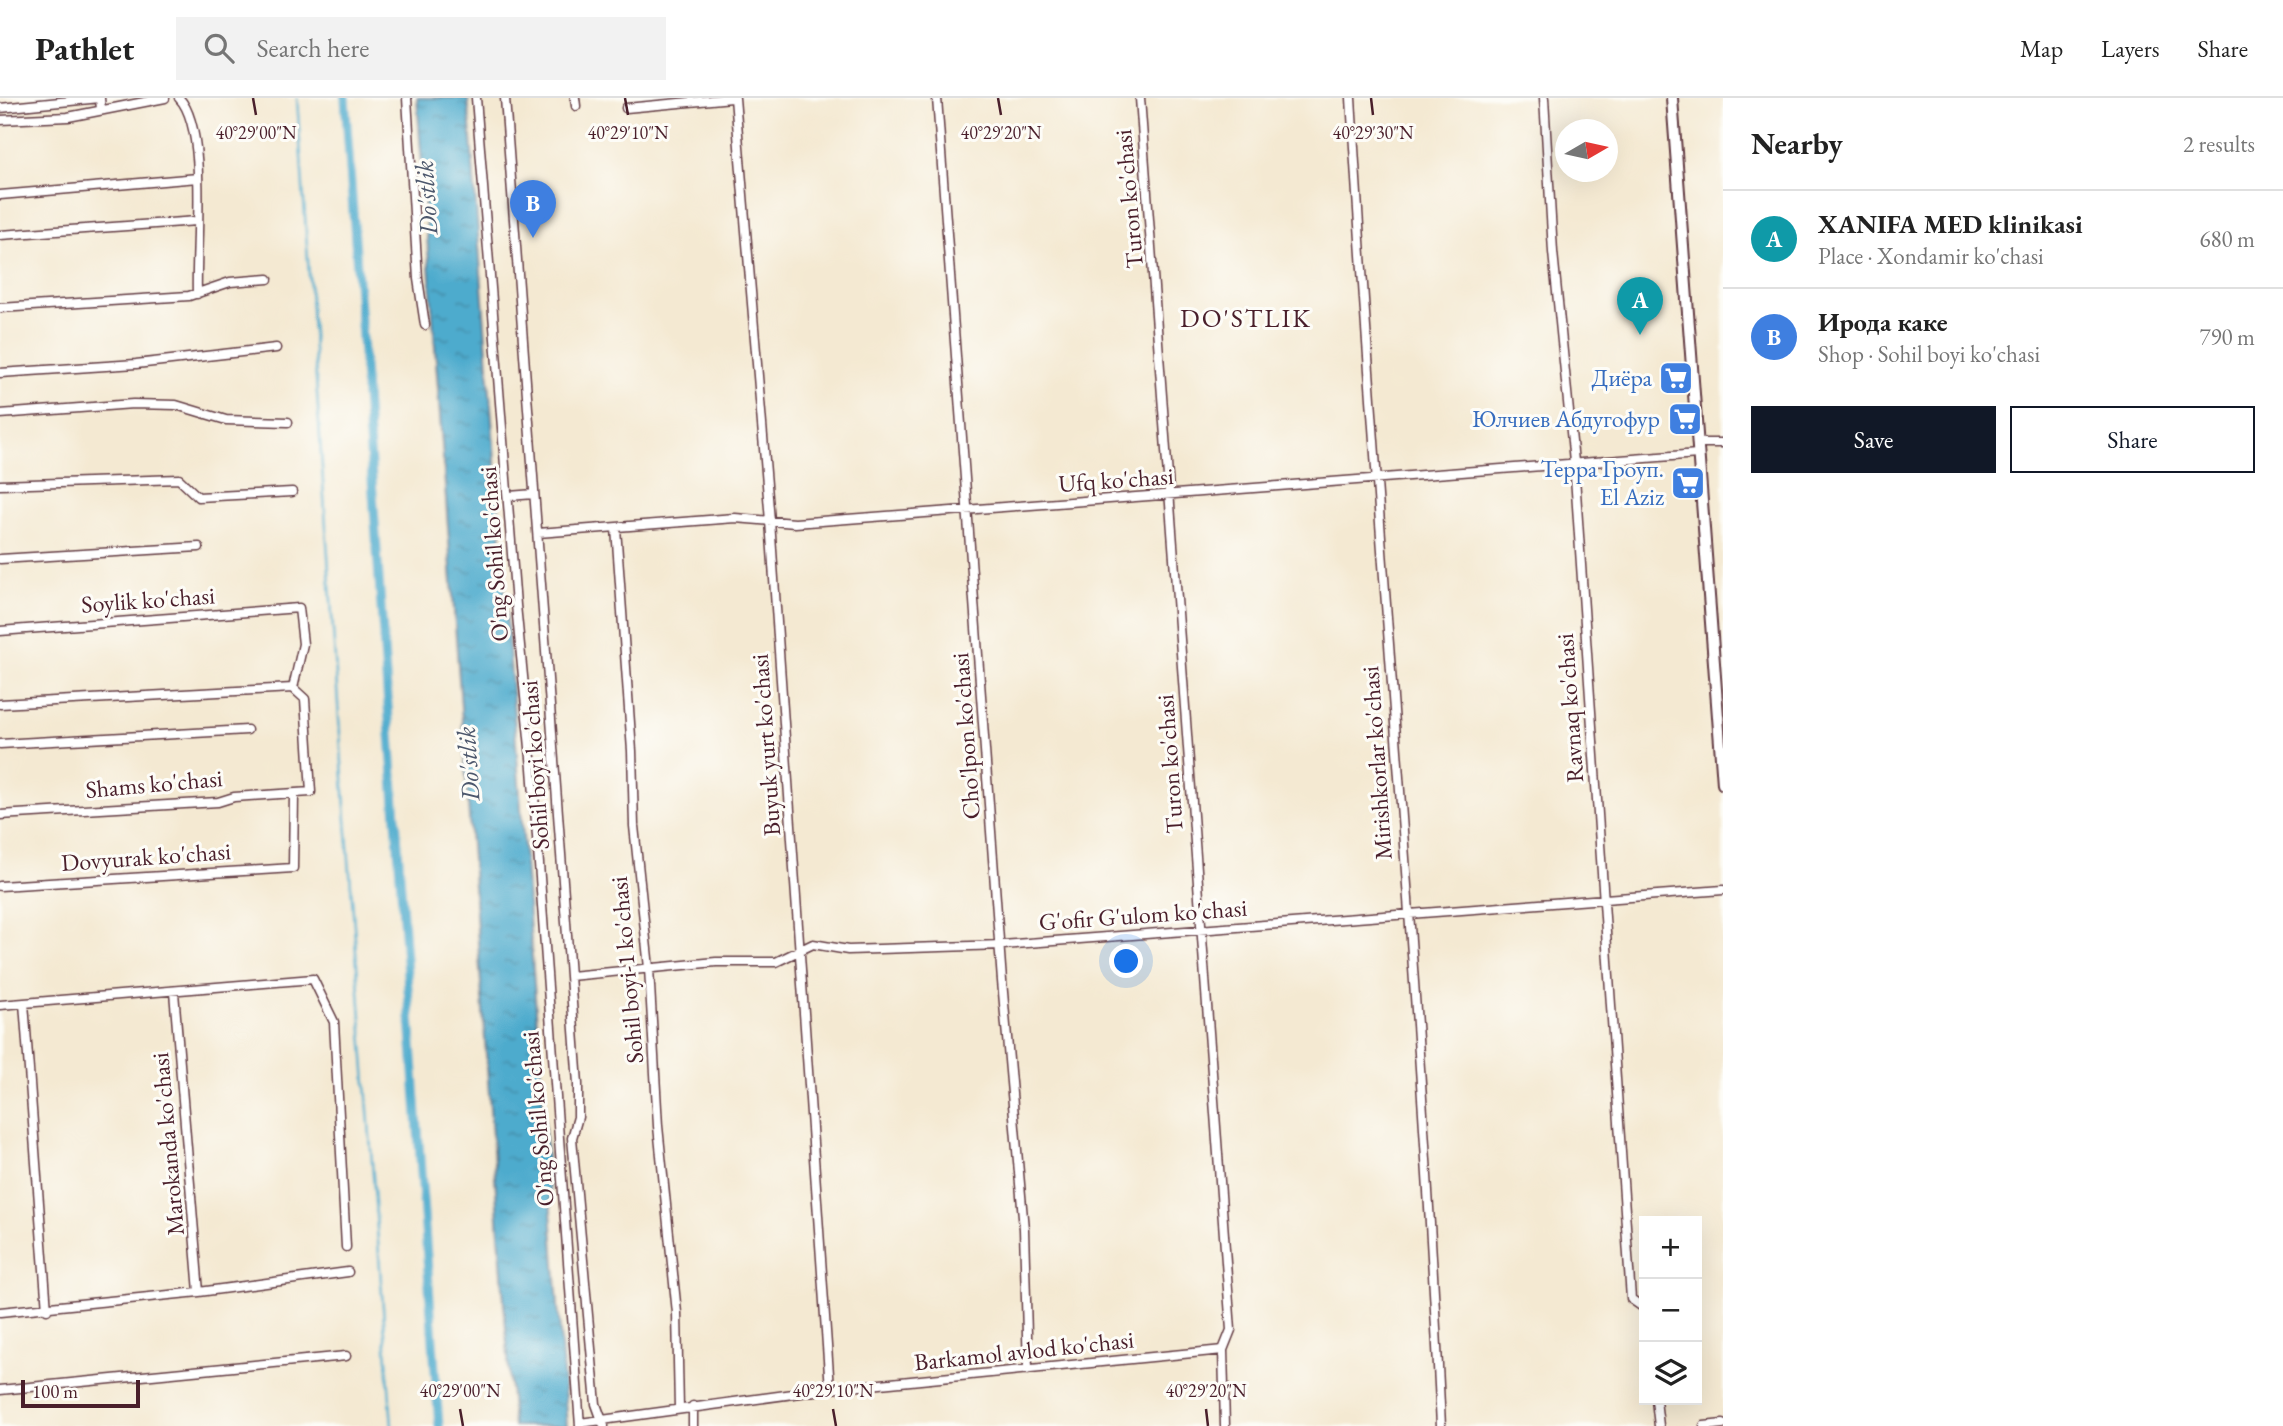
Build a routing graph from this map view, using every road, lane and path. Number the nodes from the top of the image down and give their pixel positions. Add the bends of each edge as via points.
1 (100, 98) edge
2 (165, 98) edge
3 (179, 98) edge
4 (407, 98) edge
5 (476, 98) edge
6 (505, 98) edge
7 (733, 98) edge
8 (937, 98) edge
9 (1140, 98) edge
10 (1351, 98) edge
11 (1544, 98) edge
12 (1672, 98) edge
13 (12, 102) edge
14 (0, 108) edge
15 (626, 108) dead end
16 (101, 110) junction
17 (0, 120) edge
18 (198, 178) junction
19 (0, 195) edge
20 (197, 221) junction
21 (0, 235) edge
22 (268, 279) dead end
23 (197, 294) junction
24 (0, 308) edge
25 (425, 325) dead end
26 (276, 348) dead end
27 (0, 373) edge
28 (0, 414) edge
29 (288, 422) dead end
30 (1723, 443) edge
31 (1697, 449) junction
32 (1574, 462) junction
33 (1376, 477) junction
34 (0, 485) edge
35 (292, 492) dead end
36 (534, 494) junction
37 (1169, 495) junction
38 (509, 496) junction
39 (968, 510) junction
40 (770, 522) junction
41 (616, 528) junction
42 (538, 533) junction
43 (199, 547) dead end
44 (0, 559) edge
45 (0, 631) edge
46 (293, 688) junction
47 (0, 704) edge
48 (247, 730) dead end
49 (0, 744) edge
50 (1723, 784) edge
51 (294, 794) junction
52 (0, 815) edge
53 (0, 886) edge
54 (1723, 890) edge
55 (1602, 900) junction
56 (1408, 914) junction
57 (1201, 931) junction
58 (1002, 945) junction
59 (800, 949) junction
60 (649, 968) junction
61 (570, 975) junction
62 (174, 992) junction
63 (24, 1003) junction
64 (0, 1005) edge
65 (346, 1247) dead end
66 (348, 1272) dead end
67 (199, 1292) junction
68 (1639, 1305) edge
69 (47, 1310) junction
70 (0, 1312) edge
71 (1223, 1350) junction
72 (346, 1356) dead end
73 (1028, 1370) junction
74 (830, 1389) junction
75 (0, 1390) edge
76 (1657, 1405) edge
77 (692, 1406) junction
78 (678, 1409) junction
79 (603, 1423) edge
80 (580, 1424) edge
81 (1723, 1424) edge
82 (693, 1426) edge
83 (1225, 1426) edge
84 (1441, 1426) edge
85 (1659, 1426) edge
86 (1704, 1426) edge

1 - 13 street
1 - 16 street
2 - 16 street
3 - 18 street via 189,108
4 - 25 street
5 - 38 street, O'ng Sohil ko'chasi
6 - 36 street, Sohil boyi ko'chasi
7 - 15 street
7 - 40 street, Buyuk yurt ko'chasi
8 - 39 street, Cho'lpon ko'chasi
9 - 37 street, Turon ko'chasi
10 - 33 street, Mirishkorlar ko'chasi
11 - 32 street, Ravnaq ko'chasi via 1553,252
12 - 31 main road
13 - 14 street
16 - 17 street via 68,117
18 - 19 street
18 - 20 street
20 - 21 street
20 - 23 street
22 - 23 street via 230,282
23 - 24 street
26 - 27 street
28 - 29 street via 165,405 226,420
30 - 31 street, Ufq ko'chasi
31 - 32 street, Ufq ko'chasi
31 - 50 main road
32 - 33 street, Ufq ko'chasi
32 - 55 street, Ravnaq ko'chasi
33 - 37 street, Ufq ko'chasi
33 - 56 street, Mirishkorlar ko'chasi
34 - 35 street via 179,479 198,497
36 - 38 street
36 - 42 street, Sohil boyi ko'chasi
37 - 39 street, Ufq ko'chasi
37 - 57 street, Turon ko'chasi
38 - 80 street, O'ng Sohil ko'chasi
39 - 40 street, Ufq ko'chasi
39 - 58 street, Cho'lpon ko'chasi
40 - 41 street, Ufq ko'chasi via 735,518
40 - 59 street, Buyuk yurt ko'chasi
41 - 42 street, Ufq ko'chasi
41 - 60 street, Sohil boyi-1 ko'chasi via 634,826
42 - 61 street, Sohil boyi ko'chasi
43 - 44 street
45 - 46 street, Soylik ko'chasi via 299,608 303,644
46 - 47 street
46 - 51 street, Shams ko'chasi via 305,699 311,792
48 - 49 street
51 - 52 street, Shams ko'chasi
51 - 53 street, Dovyurak ko'chasi via 293,868
54 - 55 street, G'ofir G'ulom ko'chasi
55 - 56 street, G'ofir G'ulom ko'chasi
55 - 68 street, Ravnaq ko'chasi via 1631,1299
56 - 57 street, G'ofir G'ulom ko'chasi
56 - 84 street, Mirishkorlar ko'chasi via 1431,1207
57 - 58 street, G'ofir G'ulom ko'chasi
57 - 71 street, Turon ko'chasi via 1231,1329
58 - 59 street, G'ofir G'ulom ko'chasi via 848,950 813,944
58 - 73 street, Cho'lpon ko'chasi via 1024,1229
59 - 60 street, G'ofir G'ulom ko'chasi via 776,962
59 - 74 street, Buyuk yurt ko'chasi
60 - 61 street, G'ofir G'ulom ko'chasi
60 - 78 street, Sohil boyi-1 ko'chasi via 658,1126 677,1313
61 - 79 street, Sohil boyi ko'chasi via 578,1084 578,1117 572,1138 596,1404
62 - 63 street
62 - 65 street via 313,979 334,1022
62 - 67 street, Marokanda ko'chasi
63 - 64 street
63 - 69 street
66 - 67 street
67 - 69 street
69 - 70 street
71 - 73 street, Barkamol avlod ko'chasi
71 - 83 street, Turon ko'chasi
72 - 75 street
73 - 74 street, Barkamol avlod ko'chasi
74 - 77 street, Barkamol avlod ko'chasi
76 - 85 street
77 - 78 street, Barkamol avlod ko'chasi
77 - 82 street
78 - 79 street, Barkamol avlod ko'chasi
79 - 80 street, Barkamol avlod ko'chasi
81 - 86 street

